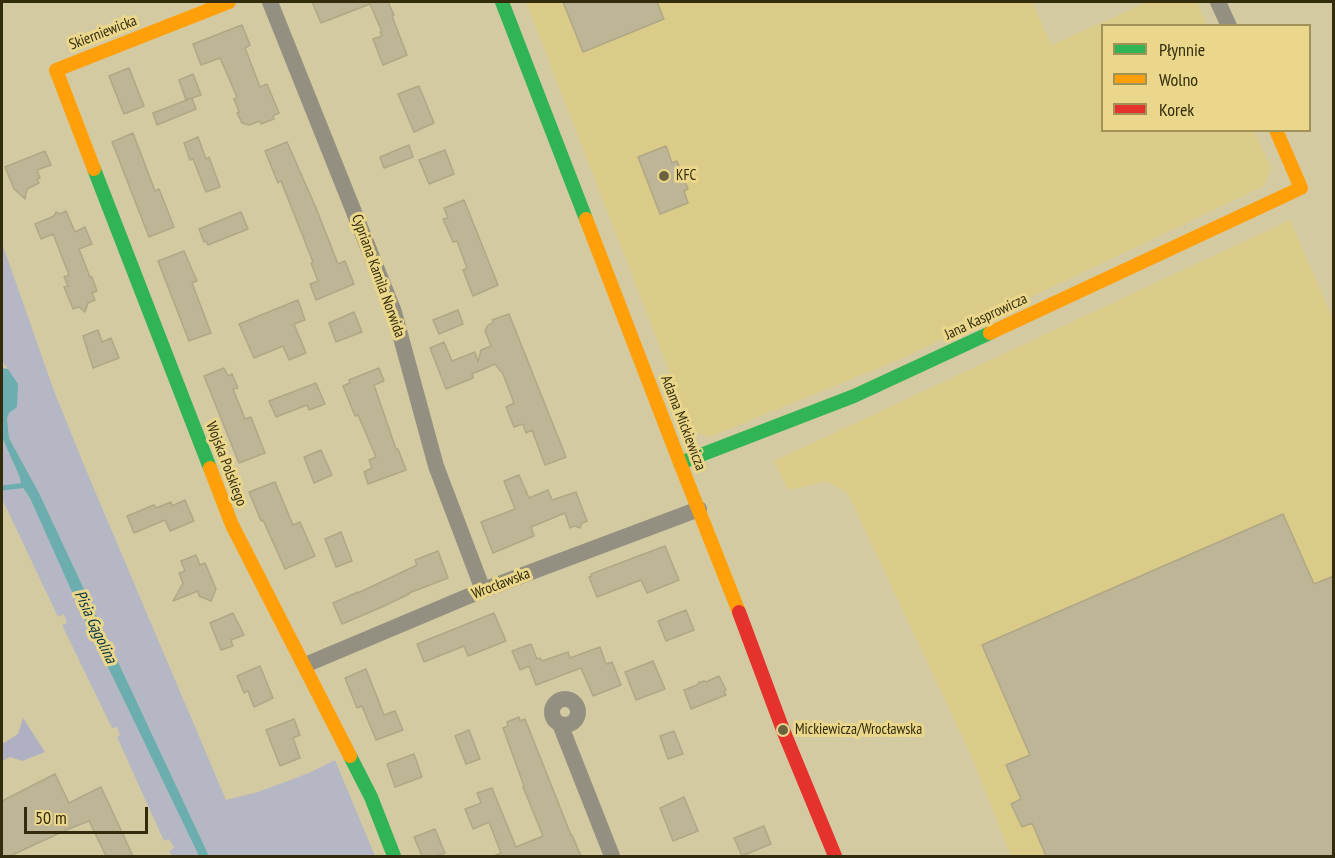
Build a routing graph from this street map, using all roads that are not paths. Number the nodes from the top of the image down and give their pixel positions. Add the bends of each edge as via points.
1 (229, 2) edge
2 (270, 2) edge
3 (502, 2) edge
4 (1218, 2) edge
5 (1228, 24) edge
6 (56, 70) joint
7 (1277, 132) edge
8 (680, 463) junction
9 (699, 509) junction
10 (483, 590) junction
11 (305, 665) junction
12 (560, 724) dead end
13 (394, 856) edge
14 (612, 856) edge
15 (835, 856) edge

1 - 6 street, Skierniewicka
2 - 10 street, Cypriana Kamila Norwida via 394,312 436,466
3 - 8 street, Adama Mickiewicza
4 - 5 street
6 - 11 street, Wojska Polskiego via 232,525
7 - 8 street, Jana Kasprowicza via 1301,188 854,396
8 - 9 street, Adama Mickiewicza
9 - 10 street, Wrocławska
9 - 15 street, Adama Mickiewicza
10 - 11 street, Wrocławska
11 - 13 street, Wojska Polskiego via 371,797
12 - 14 street

